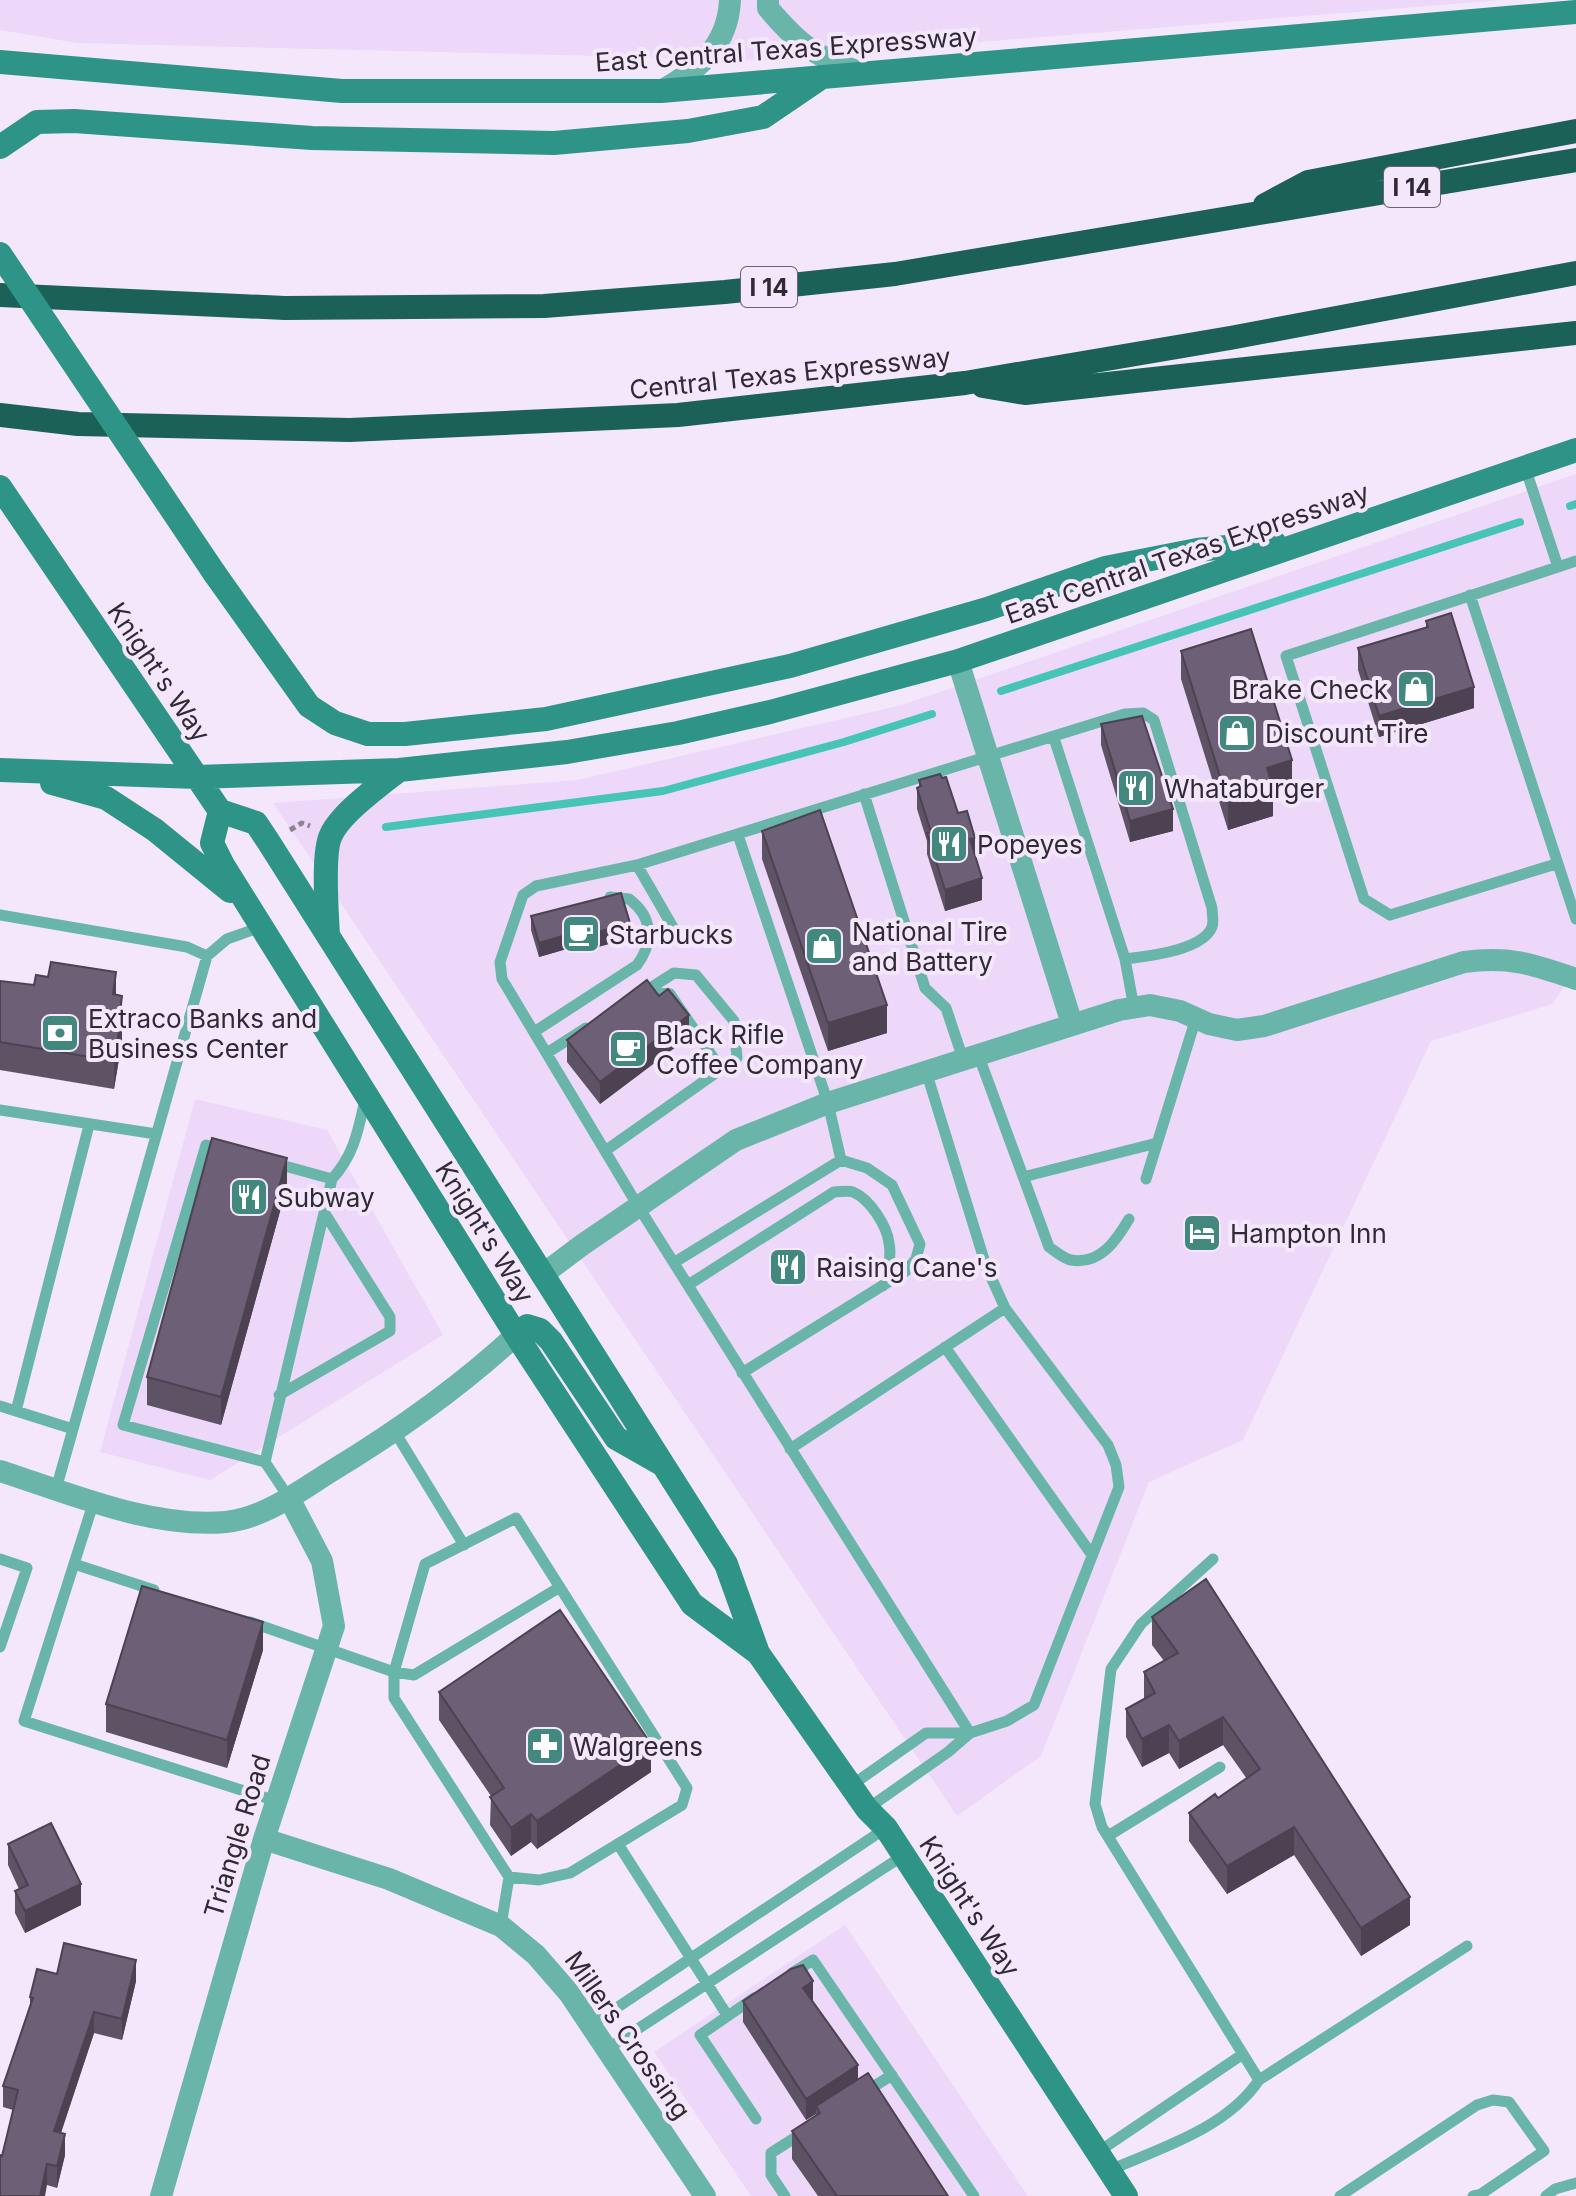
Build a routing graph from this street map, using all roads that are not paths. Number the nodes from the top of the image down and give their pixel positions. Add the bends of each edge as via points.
1 (730, 0) edge
2 (768, 0) edge
3 (1576, 12) edge
4 (0, 62) edge
5 (862, 73) junction
6 (821, 77) junction
7 (661, 91) junction
8 (1576, 131) edge
9 (0, 147) edge
10 (1576, 160) edge
11 (1248, 215) junction
12 (0, 254) edge
13 (1576, 273) edge
14 (0, 295) edge
15 (1576, 333) edge
16 (965, 383) junction
17 (0, 415) edge
18 (1576, 450) edge
19 (1525, 467) junction
20 (0, 487) edge
21 (1316, 538) junction
22 (1576, 561) edge
23 (1558, 567) junction
24 (1470, 595) junction
25 (958, 661) junction
26 (1054, 738) junction
27 (988, 755) junction
28 (6, 770) edge
29 (399, 770) junction
30 (197, 777) junction
31 (864, 794) junction
32 (220, 811) junction
33 (738, 835) junction
34 (1556, 864) junction
35 (637, 865) junction
36 (601, 899) edge
37 (0, 915) edge
38 (255, 917) junction
39 (529, 917) edge
40 (1576, 919) edge
41 (514, 920) junction
42 (674, 929) dead end
43 (328, 938) junction
44 (207, 956) junction
45 (1125, 959) junction
46 (1576, 979) edge
47 (647, 990) junction
48 (635, 997) edge
49 (1134, 1008) junction
50 (1196, 1018) junction
51 (597, 1021) edge
52 (1072, 1024) junction
53 (534, 1032) junction
54 (547, 1053) junction
55 (971, 1057) junction
56 (721, 1069) junction
57 (926, 1071) junction
58 (366, 1095) junction
59 (828, 1103) junction
60 (0, 1110) edge
61 (89, 1125) junction
62 (156, 1134) junction
63 (1157, 1143) junction
64 (605, 1151) junction
65 (234, 1152) edge
66 (262, 1160) edge
67 (841, 1160) junction
68 (1023, 1177) junction
69 (332, 1179) junction
70 (1146, 1179) dead end
71 (638, 1206) junction
72 (324, 1212) junction
73 (1129, 1219) dead end
74 (675, 1262) junction
75 (542, 1275) junction
76 (688, 1285) junction
77 (883, 1286) junction
78 (1005, 1308) junction
79 (516, 1335) junction
80 (945, 1347) junction
81 (742, 1373) junction
82 (279, 1395) junction
83 (0, 1406) edge
84 (16, 1411) junction
85 (73, 1429) junction
86 (395, 1432) junction
87 (790, 1449) junction
88 (265, 1462) junction
89 (665, 1466) junction
90 (0, 1471) edge
91 (56, 1489) junction
92 (289, 1498) junction
93 (94, 1500) junction
94 (464, 1545) junction
95 (1092, 1555) junction
96 (0, 1559) edge
97 (1213, 1559) dead end
98 (74, 1564) junction
99 (560, 1587) junction
100 (163, 1593) edge
101 (238, 1618) edge
102 (0, 1647) edge
103 (328, 1648) junction
104 (758, 1653) junction
105 (394, 1672) junction
106 (970, 1733) junction
107 (1220, 1767) dead end
108 (852, 1785) junction
109 (276, 1801) junction
110 (867, 1809) junction
111 (886, 1828) junction
112 (1108, 1836) junction
113 (264, 1839) junction
114 (618, 1844) junction
115 (904, 1855) junction
116 (509, 1877) junction
117 (501, 1926) junction
118 (1467, 1946) dead end
119 (691, 1958) junction
120 (707, 1983) junction
121 (776, 1983) edge
122 (764, 1991) edge
123 (727, 2015) junction
124 (591, 2025) junction
125 (607, 2049) junction
126 (1243, 2054) junction
127 (892, 2075) junction
128 (1259, 2080) junction
129 (851, 2101) edge
130 (756, 2119) dead end
131 (811, 2127) edge
132 (1104, 2161) junction
133 (1576, 2183) edge
134 (161, 2196) edge
135 (705, 2196) edge
136 (785, 2196) edge
137 (974, 2196) edge
138 (1126, 2196) edge
139 (1340, 2196) edge
140 (1473, 2196) edge
141 (1546, 2196) edge

1 - 7 street via 714,52
2 - 5 street via 768,8 804,47
3 - 5 main road, East Central Texas Expressway
4 - 7 main road, East Central Texas Expressway via 342,91
5 - 6 main road, East Central Texas Expressway
6 - 7 main road, East Central Texas Expressway
6 - 9 main road via 763,117 688,131 554,143 312,138 74,121 37,122
8 - 11 highway via 1308,182
10 - 11 highway, I 14
11 - 14 highway, I 14 via 895,274 544,306 285,308
12 - 21 main road, bridge via 309,706 335,723 368,734 546,719 790,666 987,609 1105,568 1197,550
13 - 16 highway, Central Texas Expressway
15 - 16 highway via 1025,393
16 - 17 highway, Central Texas Expressway via 678,415 350,430 78,424
18 - 19 main road, East Central Texas Expressway
19 - 21 main road, East Central Texas Expressway
19 - 23 lane
20 - 30 main road, Knight's Way
21 - 25 main road, East Central Texas Expressway
22 - 23 lane
23 - 24 lane
24 - 34 lane
24 - 34 lane via 1286,656 1364,899 1390,915
25 - 27 street
25 - 29 main road, East Central Texas Expressway via 678,733 567,752
26 - 27 lane
26 - 45 lane
26 - 45 lane via 1125,714 1143,713 1154,720 1212,908 1212,926 1189,945
27 - 31 lane
27 - 52 street
28 - 30 main road, East Central Texas Expressway
28 - 38 main road via 106,798 155,830
29 - 30 main road, East Central Texas Expressway
29 - 43 main road via 359,802 330,836
30 - 32 main road, Knight's Way
31 - 33 lane
31 - 55 lane via 925,988 946,1008
32 - 38 main road, Knight's Way via 212,843
32 - 43 main road, Knight's Way via 256,823
33 - 35 lane
33 - 59 lane
34 - 40 lane
35 - 41 lane via 536,886 523,895
35 - 42 lane
36 - 53 lane via 615,896 637,906 647,919 646,953 637,965
37 - 44 lane via 187,947
38 - 44 lane
38 - 58 main road, Knight's Way
39 - 41 lane
41 - 53 lane via 500,962 502,979
43 - 75 main road, Knight's Way
44 - 62 lane
45 - 49 lane
46 - 50 street via 1524,961 1493,958 1464,962 1264,1026 1237,1030
47 - 48 lane
47 - 56 lane via 670,994
47 - 56 lane via 674,973 696,975 734,1021 737,1058
49 - 50 street via 1150,1005
49 - 52 street
50 - 63 lane
51 - 54 lane
52 - 55 street
53 - 54 lane
54 - 64 lane
55 - 57 street
55 - 68 lane
56 - 64 lane
57 - 59 street
57 - 78 lane via 986,1266
58 - 69 lane via 356,1143
58 - 79 main road, Knight's Way
59 - 67 lane
59 - 71 street via 736,1140
60 - 61 lane
61 - 62 lane
61 - 84 lane
62 - 85 lane
63 - 68 lane
63 - 70 lane
64 - 71 lane
65 - 88 lane via 206,1145 123,1425
66 - 69 lane
67 - 74 lane
67 - 77 lane via 867,1168 892,1185 920,1244 906,1271
68 - 73 lane via 1049,1247 1069,1260 1096,1257 1115,1243
69 - 72 lane
71 - 74 lane
71 - 75 street
72 - 82 lane
72 - 82 lane via 390,1317 390,1331
74 - 76 lane
75 - 89 main road, Knight's Way
76 - 77 lane via 834,1192 853,1192 881,1220 889,1241
76 - 81 lane
77 - 81 lane
78 - 80 lane
78 - 95 lane via 1108,1445 1116,1465 1119,1487
79 - 86 street
79 - 89 main road via 527,1326 540,1330 616,1438
79 - 104 main road, Knight's Way via 692,1604
80 - 87 lane
80 - 95 lane
81 - 87 lane
82 - 88 lane
83 - 84 lane
84 - 85 lane
85 - 91 lane
86 - 92 street
86 - 94 lane
87 - 106 lane
88 - 92 lane
89 - 104 main road, Knight's Way via 726,1564
90 - 91 street
91 - 93 street
92 - 93 street via 228,1522 163,1518
92 - 103 street, Triangle Road via 322,1561 334,1626
93 - 98 lane
94 - 99 lane via 516,1518
94 - 105 lane via 425,1564
95 - 106 lane via 1034,1705
96 - 102 lane via 27,1568
97 - 112 lane via 1141,1624 1111,1669 1095,1804
98 - 100 lane
98 - 109 lane via 24,1721
99 - 105 lane via 414,1675
99 - 114 lane via 687,1788 682,1805
101 - 103 lane
103 - 105 lane
103 - 109 street, Triangle Road
104 - 108 main road, Knight's Way
105 - 116 lane via 394,1698
106 - 108 lane via 926,1733
106 - 110 lane
107 - 112 lane
108 - 110 main road, Knight's Way
109 - 113 street, Triangle Road
110 - 111 main road, Knight's Way
111 - 115 main road, Knight's Way
111 - 119 lane
112 - 126 lane
113 - 117 street, Millers Crossing via 389,1879
113 - 134 street, Triangle Road
114 - 116 lane via 570,1873 539,1880
114 - 119 lane
115 - 120 lane
115 - 132 main road, Knight's Way
116 - 117 lane
117 - 124 street, Millers Crossing via 536,1955
118 - 128 lane
119 - 120 lane
119 - 124 lane
120 - 123 lane
120 - 125 lane
121 - 127 lane via 813,1960
122 - 123 lane
123 - 130 lane via 700,2035
124 - 125 street, Millers Crossing
125 - 135 street, Millers Crossing
126 - 128 lane
126 - 132 lane
127 - 129 lane
127 - 137 lane
128 - 132 lane via 1246,2099 1189,2136
131 - 136 lane via 771,2153 771,2175
132 - 138 main road, Knight's Way
133 - 141 lane
139 - 140 lane via 1477,2105 1509,2102 1544,2151

